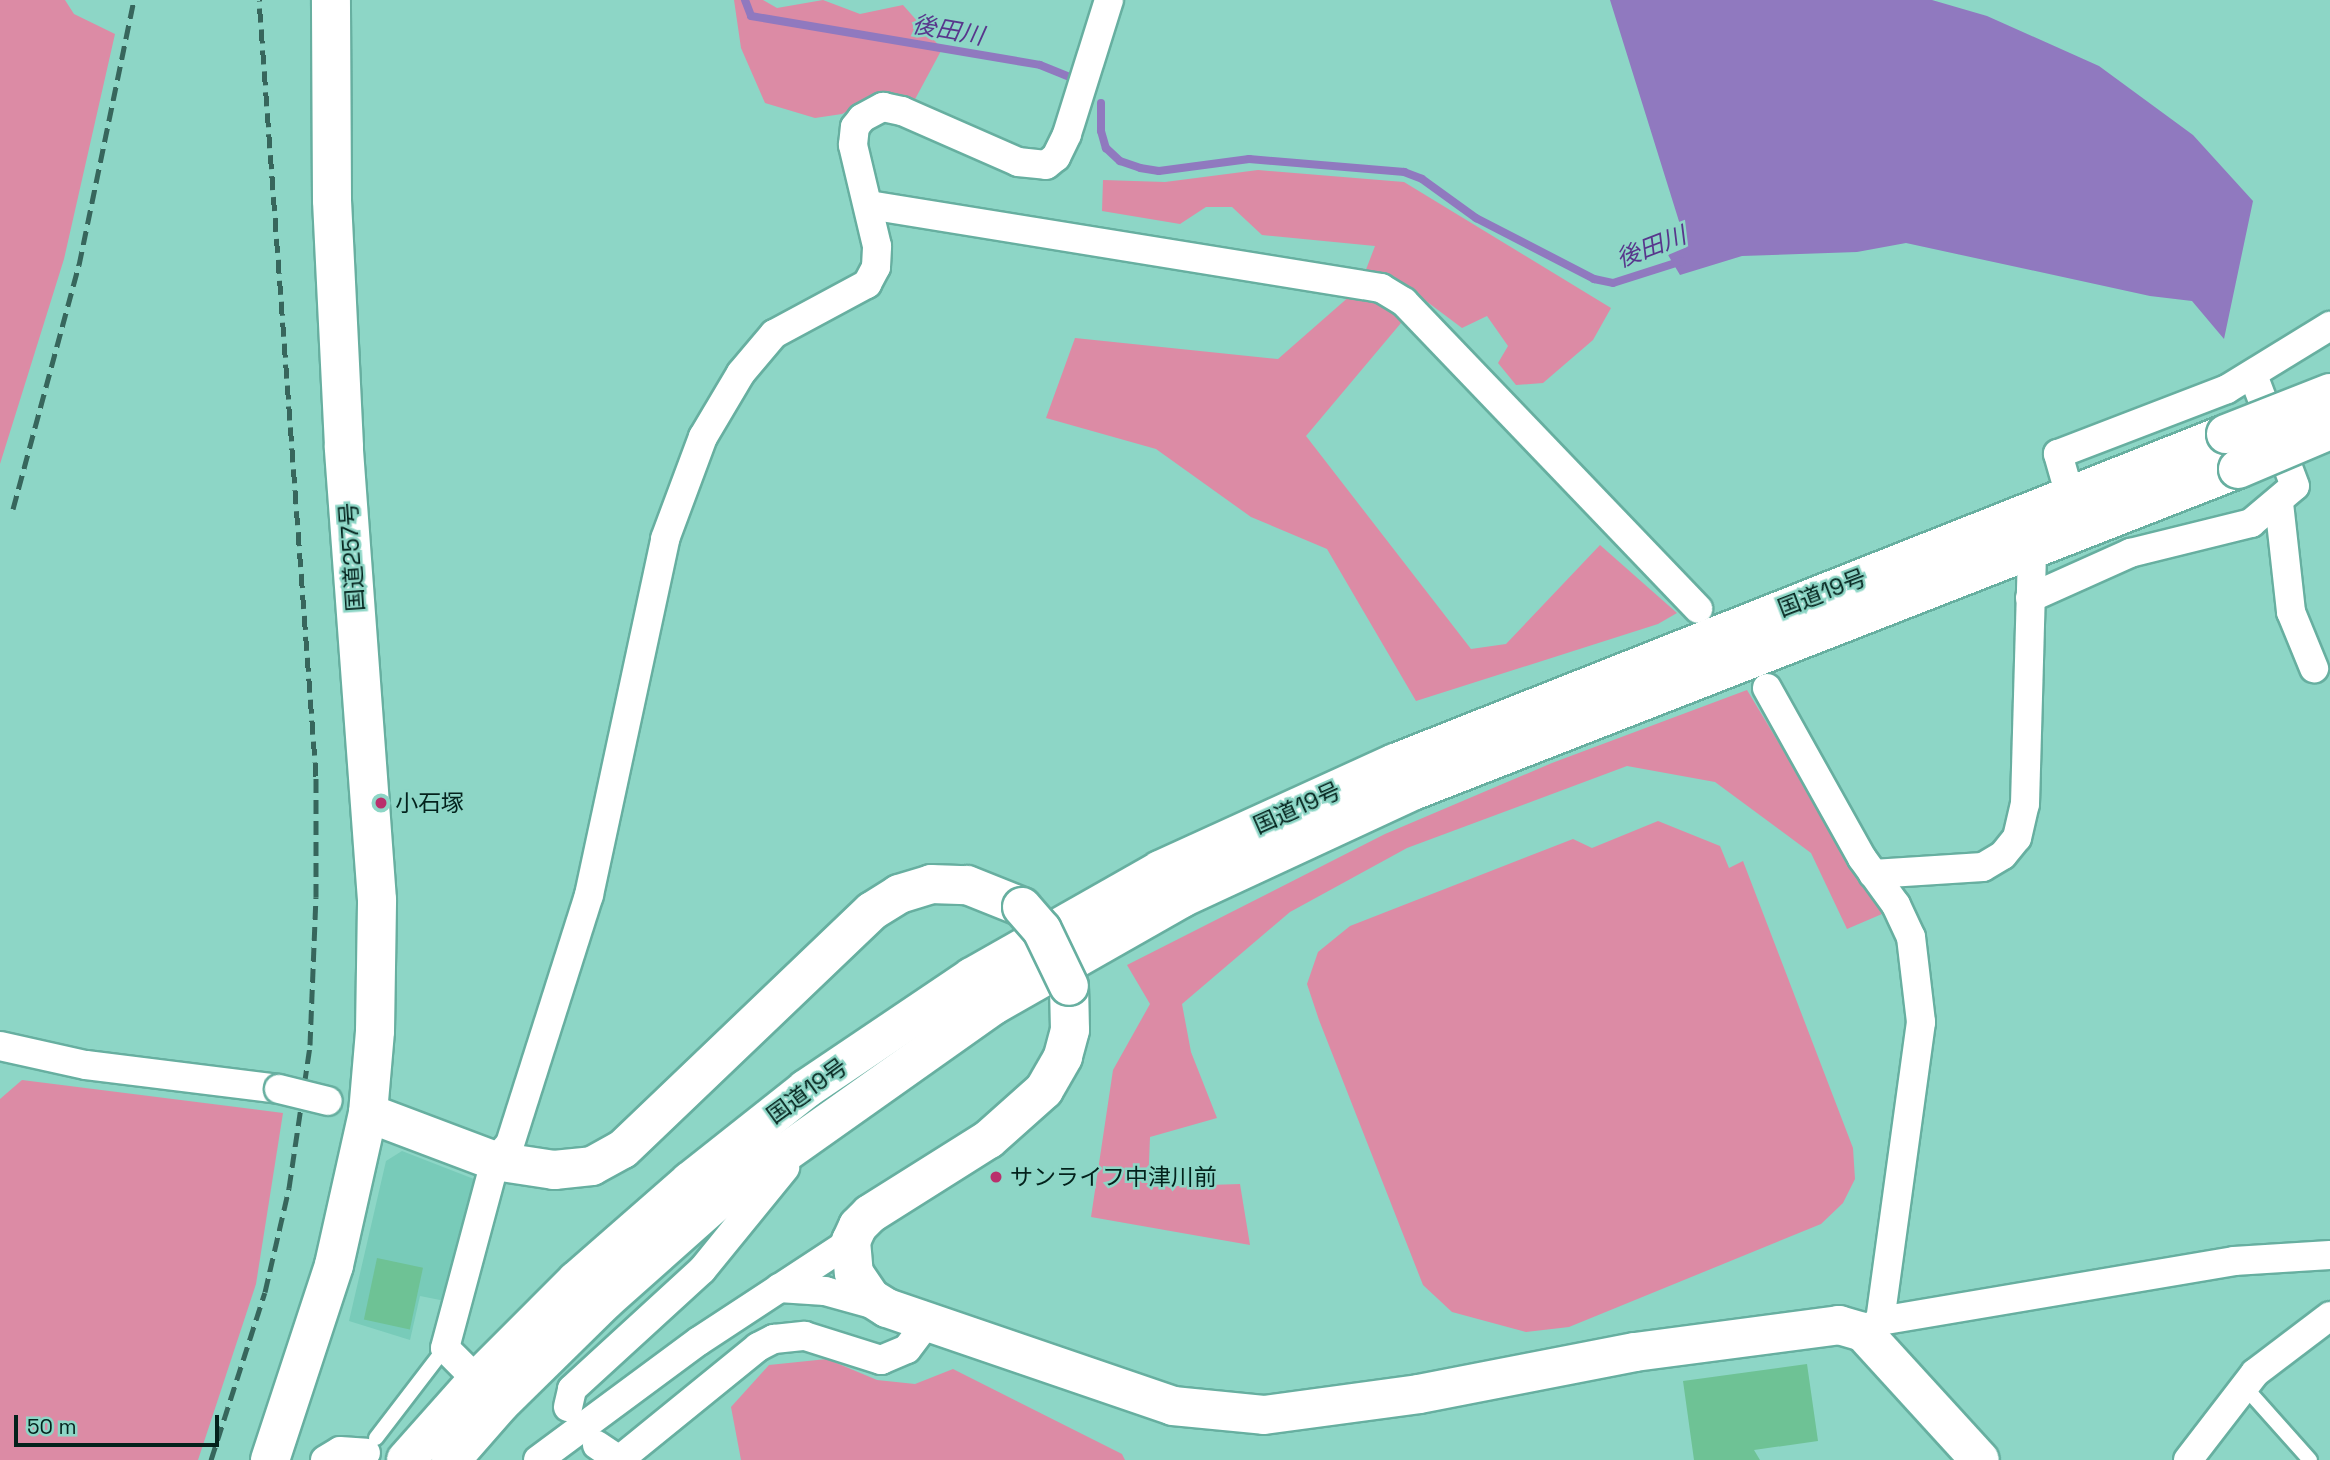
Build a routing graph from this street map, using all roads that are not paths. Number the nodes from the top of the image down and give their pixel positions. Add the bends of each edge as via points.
1 (331, 0) edge
2 (1110, 0) edge
3 (870, 205) junction
4 (2330, 326) edge
5 (2253, 375) junction
6 (2330, 393) edge
7 (2330, 430) edge
8 (2232, 452) junction
9 (2070, 496) junction
10 (2279, 503) junction
11 (2032, 548) junction
12 (2031, 598) junction
13 (1698, 609) dead end
14 (2314, 668) dead end
15 (1767, 688) dead end
16 (1873, 874) junction
17 (0, 1046) edge
18 (368, 1113) junction
19 (832, 1117) junction
20 (495, 1161) junction
21 (851, 1241) junction
22 (2330, 1255) edge
23 (779, 1287) junction
24 (887, 1308) junction
25 (2330, 1316) edge
26 (928, 1321) junction
27 (1872, 1326) junction
28 (445, 1348) junction
29 (477, 1380) junction
30 (2244, 1386) junction
31 (568, 1407) dead end
32 (383, 1450) edge
33 (614, 1456) edge
34 (270, 1460) edge
35 (325, 1460) edge
36 (451, 1460) edge
37 (538, 1460) edge
38 (1980, 1460) edge
39 (2188, 1460) edge
40 (2310, 1460) edge

1 - 18 main road, 国道257号 via 332,200 342,405 377,900
2 - 3 street via 1093,61 1056,157 1046,165 1018,162 938,123 883,107 872,110 855,127 853,145
3 - 13 street via 1381,288 1404,302
3 - 20 street via 877,246 876,267 867,284 774,334 741,373 703,437 665,538 589,895 510,1144
4 - 5 street
5 - 9 street via 2058,454
5 - 10 street via 2295,486
6 - 8 main road, 国道19号, bridge
7 - 8 main road, 国道19号, bridge
8 - 9 main road, 国道19号
8 - 11 main road, 国道19号
9 - 29 main road, 国道19号 via 1395,763 1160,870 972,977 806,1089 690,1181 577,1280
10 - 12 street via 2251,523 2130,553
10 - 14 street via 2291,612
11 - 12 street
11 - 19 main road, 国道19号 via 1415,790 1182,898 994,1005
12 - 16 street via 2025,804 2017,838 2003,855 1983,867
15 - 16 street
16 - 27 street via 1911,937 1921,1022
17 - 18 street, bridge via 86,1065 279,1089
18 - 20 main road
18 - 34 main road, 国道257号 via 317,1328
19 - 31 street via 750,1206 702,1270 572,1389
19 - 36 main road, 国道19号 via 717,1201 606,1300 500,1404
20 - 21 main road, bridge via 554,1170 592,1166 623,1150 847,933 899,894 931,884 967,885 1022,907 1042,930 1069,986 1070,1030 1063,1057 1044,1090 989,1139 870,1214
20 - 28 street
21 - 23 street
21 - 24 main road via 851,1259 861,1287
22 - 27 street via 2234,1261
23 - 24 street via 825,1291
23 - 37 street
24 - 26 main road
25 - 30 street
26 - 27 main road via 1173,1406 1264,1415 1419,1394 1635,1352 1839,1325
26 - 33 street via 907,1349 881,1360 805,1336 774,1339
27 - 38 main road
28 - 29 street
28 - 32 lane
29 - 32 main road, 国道19号
30 - 39 street
30 - 40 lane
32 - 35 street via 340,1451

